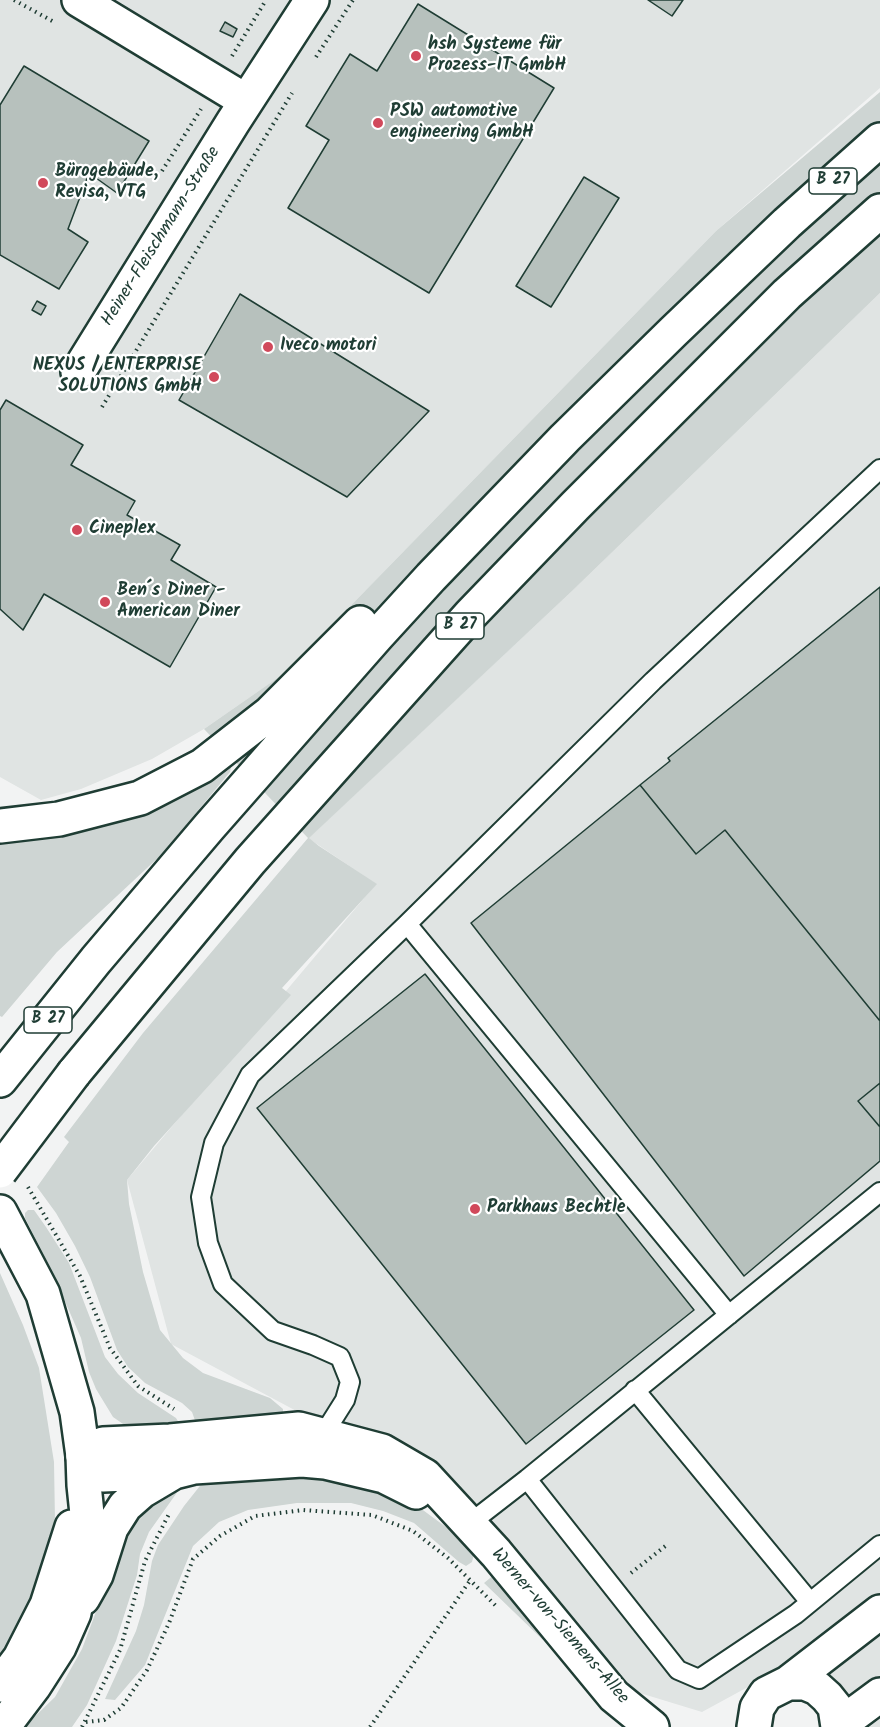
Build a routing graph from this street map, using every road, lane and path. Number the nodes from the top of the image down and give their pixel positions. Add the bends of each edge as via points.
1 (79, 0) edge
2 (266, 0) edge
3 (312, 0) edge
4 (354, 0) edge
5 (315, 57) dead end
6 (216, 84) junction
7 (296, 86) dead end
8 (246, 101) junction
9 (880, 140) edge
10 (160, 175) dead end
11 (880, 211) edge
12 (49, 356) dead end
13 (43, 366) dead end
14 (78, 372) dead end
15 (102, 407) dead end
16 (880, 469) edge
17 (431, 577) junction
18 (0, 826) edge
19 (407, 924) junction
20 (0, 1080) edge
21 (0, 1171) edge
22 (880, 1192) edge
23 (0, 1212) edge
24 (729, 1315) junction
25 (635, 1390) junction
26 (323, 1436) junction
27 (83, 1471) junction
28 (174, 1472) junction
29 (527, 1479) junction
30 (469, 1524) junction
31 (668, 1544) dead end
32 (880, 1545) edge
33 (471, 1580) junction
34 (613, 1588) junction
35 (810, 1602) junction
36 (880, 1612) edge
37 (74, 1613) junction
38 (502, 1613) dead end
39 (788, 1683) junction
40 (0, 1685) edge
41 (880, 1695) edge
42 (86, 1722) dead end
43 (3, 1727) edge
44 (370, 1727) edge
45 (652, 1727) edge
46 (754, 1727) edge
47 (838, 1727) edge

1 - 6 main road
2 - 6 path
3 - 8 main road, Heiner-Fleischmann-Straße
4 - 5 path
6 - 8 main road
6 - 10 path
7 - 15 path
8 - 14 main road, Heiner-Fleischmann-Straße
9 - 17 main road, B 27 via 673,332
11 - 21 main road, B 27, bridge via 787,294 470,615 250,861 74,1073
12 - 13 path
16 - 19 lane via 652,681
17 - 18 main road via 381,602 270,713 202,766 140,798 59,819
17 - 20 main road, B 27 via 209,827
19 - 24 lane
19 - 26 lane via 250,1075 214,1143 201,1197 208,1243 223,1284 273,1331 340,1357 350,1382 345,1400
22 - 24 lane
23 - 27 main road via 43,1294 77,1412
24 - 25 lane
25 - 29 lane
25 - 35 lane
26 - 27 main road, Werner-von-Siemens-Allee via 299,1429 103,1444
26 - 30 main road, Werner-von-Siemens-Allee via 382,1451 425,1476
27 - 28 main road, Werner-von-Siemens-Allee via 103,1475
27 - 37 main road via 89,1533
27 - 40 main road via 65,1551 46,1605 20,1658
28 - 30 main road, Werner-von-Siemens-Allee via 194,1467 325,1462 384,1476
28 - 37 main road, Werner-von-Siemens-Allee via 124,1506 111,1528 96,1575
29 - 30 lane
29 - 34 lane
30 - 45 main road, Werner-von-Siemens-Allee via 614,1696
31 - 34 path
32 - 35 lane
33 - 38 path
33 - 42 path via 414,1531 372,1515 303,1510 255,1516 220,1536 193,1559 147,1670 121,1708 104,1720
33 - 44 path
34 - 35 lane via 678,1670 699,1679
36 - 39 main road
37 - 43 main road via 59,1647
39 - 46 main road via 766,1694 757,1708
39 - 47 main road via 817,1688 834,1707
41 - 47 main road

